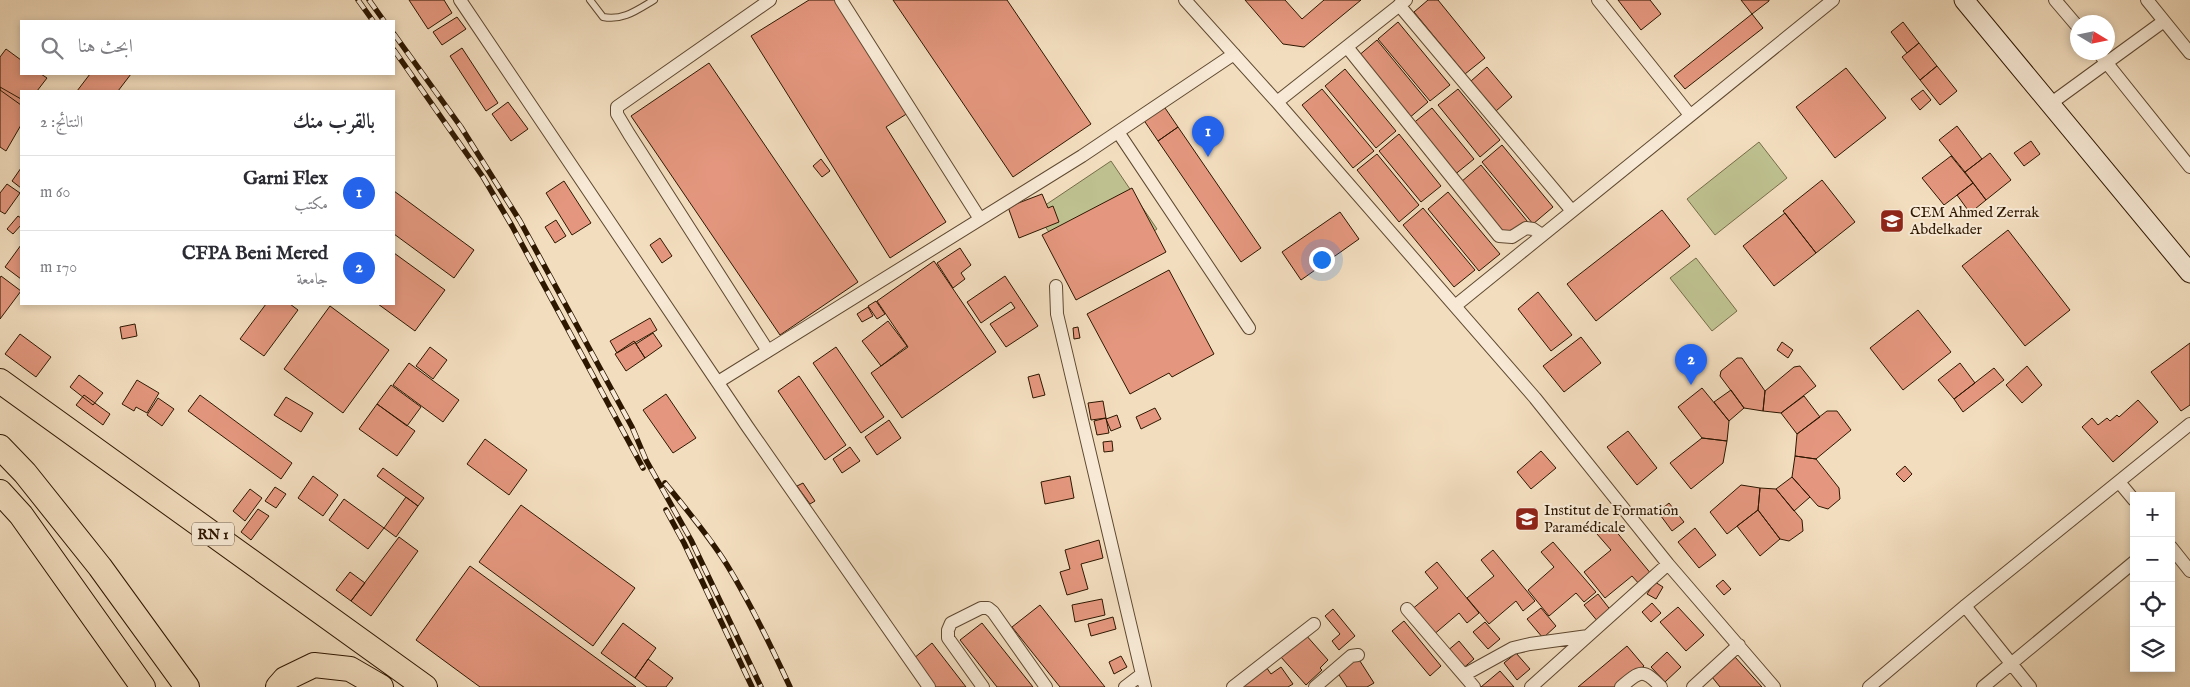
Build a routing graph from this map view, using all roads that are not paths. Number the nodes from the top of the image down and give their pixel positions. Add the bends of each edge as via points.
1 (460, 0) edge
2 (590, 0) edge
3 (654, 0) edge
4 (770, 0) edge
5 (841, 0) edge
6 (1185, 0) edge
7 (1598, 0) edge
8 (2055, 0) edge
9 (2147, 0) edge
10 (1827, 2) edge
11 (1403, 3) edge
12 (1972, 3) edge
13 (2070, 18) edge
14 (2164, 21) junction
15 (1347, 46) junction
16 (1234, 54) junction
17 (2190, 54) edge
18 (2104, 60) edge
19 (2106, 63) junction
20 (1277, 102) junction
21 (2050, 104) junction
22 (1690, 115) junction
23 (1118, 132) junction
24 (2190, 167) edge
25 (1572, 211) junction
26 (980, 219) junction
27 (1542, 235) junction
28 (2189, 270) edge
29 (1056, 286) dead end
30 (1455, 306) junction
31 (1249, 328) dead end
32 (768, 351) junction
33 (0, 381) edge
34 (718, 382) junction
35 (2190, 424) edge
36 (0, 447) edge
37 (2119, 482) junction
38 (0, 492) edge
39 (2130, 495) edge
40 (2175, 552) edge
41 (1668, 564) junction
42 (2130, 565) edge
43 (2190, 571) edge
44 (1965, 606) junction
45 (1407, 609) dead end
46 (1314, 624) dead end
47 (1588, 636) junction
48 (1739, 645) junction
49 (1358, 656) dead end
50 (2011, 664) junction
51 (1464, 675) junction
52 (1143, 681) edge
53 (143, 687) edge
54 (187, 687) edge
55 (278, 687) edge
56 (381, 687) edge
57 (425, 687) edge
58 (929, 687) edge
59 (983, 687) edge
60 (1046, 687) edge
61 (1124, 687) edge
62 (1233, 687) edge
63 (1315, 687) edge
64 (1474, 687) edge
65 (1531, 687) edge
66 (1622, 687) edge
67 (1661, 687) edge
68 (1693, 687) edge
69 (1774, 687) edge
70 (1869, 687) edge
71 (1983, 687) edge
72 (2030, 687) edge

1 - 34 street
2 - 3 lane via 602,17 614,19 629,15
4 - 32 street via 617,107 617,114 625,127
5 - 26 street
6 - 16 street
7 - 22 street
8 - 13 street
9 - 14 street
10 - 22 street
11 - 15 street
11 - 25 street
12 - 21 street
14 - 17 street
14 - 19 street
15 - 20 street
15 - 27 street via 1500,236 1512,237 1526,228
16 - 20 street
16 - 23 street
18 - 19 street
19 - 21 street
19 - 24 street
20 - 30 street
21 - 28 street
22 - 25 street
23 - 26 street
23 - 31 street
25 - 27 street
26 - 32 street
27 - 30 street
29 - 52 street via 1057,314
30 - 41 street via 1535,398
32 - 34 street
33 - 57 highway, RN 1
34 - 58 street
35 - 37 street
36 - 54 highway via 25,473 100,567
37 - 39 street
37 - 44 street
38 - 53 highway via 21,515
40 - 43 street
41 - 47 street
41 - 48 street
42 - 50 street
44 - 50 street
44 - 70 street
45 - 51 street
46 - 62 street
47 - 51 street via 1513,648
47 - 65 street
48 - 68 street
48 - 69 street
49 - 63 street via 1351,656
50 - 71 street
50 - 72 street
51 - 64 street
52 - 61 street
55 - 56 highway via 286,679 314,665 350,669
59 - 60 street via 948,638 952,623 981,608 993,612
66 - 67 street via 1637,674 1644,673

